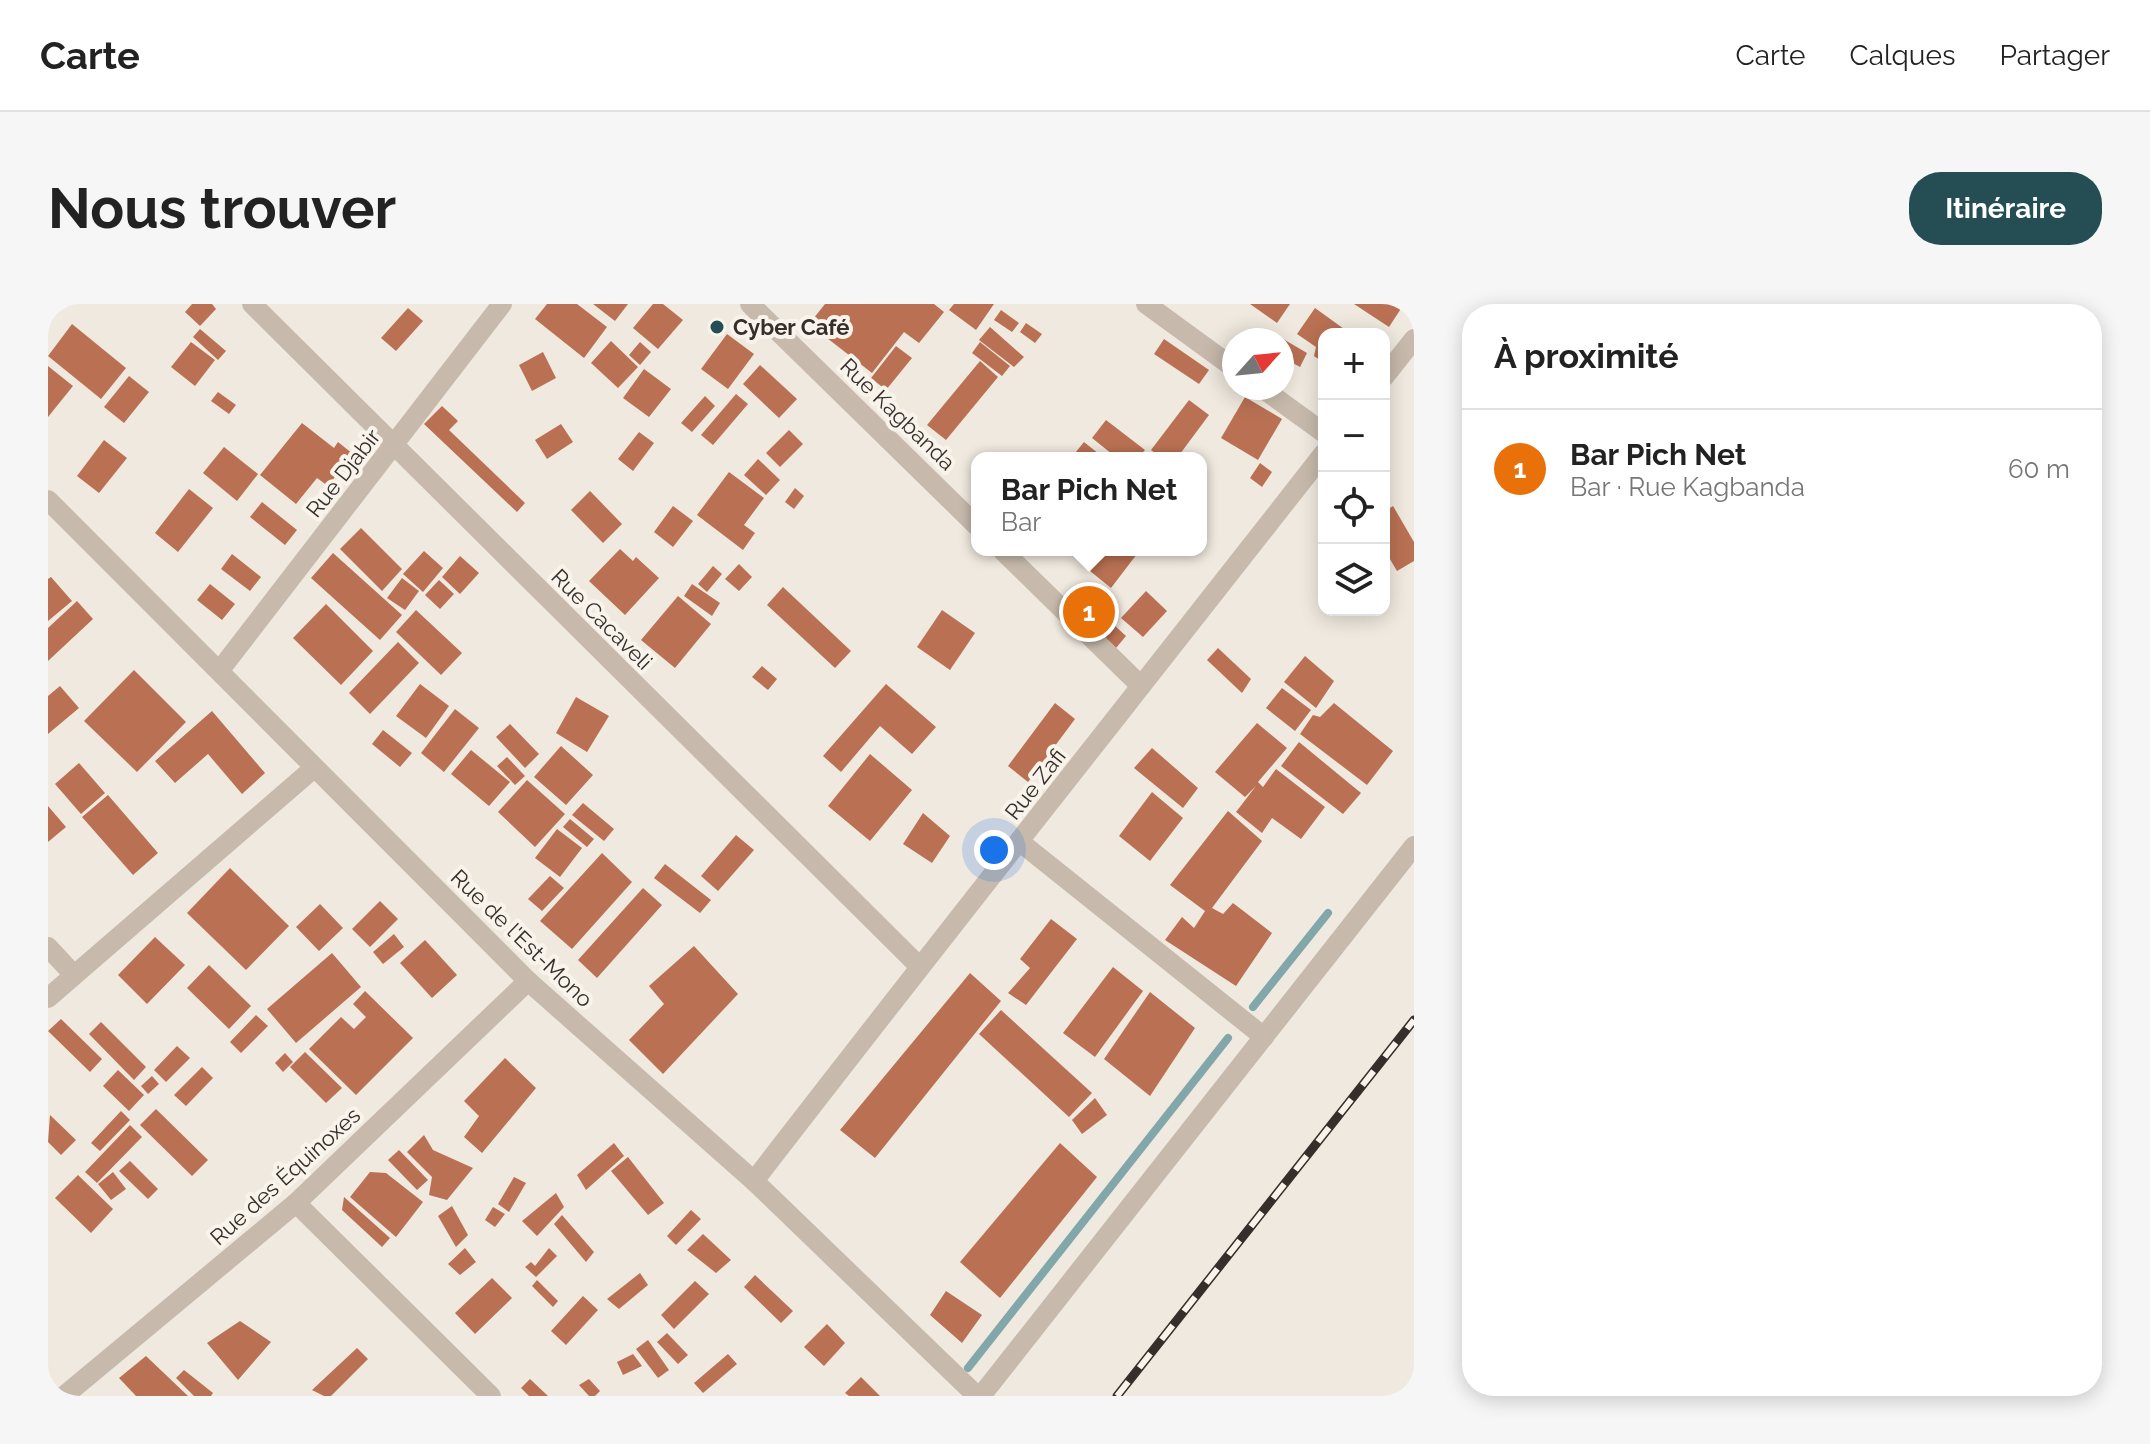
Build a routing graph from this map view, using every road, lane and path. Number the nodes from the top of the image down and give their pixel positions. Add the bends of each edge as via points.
1 (252, 304) edge
2 (502, 304) edge
3 (750, 304) edge
4 (1146, 304) edge
5 (1414, 339) edge
6 (1222, 359) edge
7 (1390, 369) edge
8 (1279, 400) edge
9 (1318, 429) edge
10 (394, 446) junction
11 (1318, 461) edge
12 (48, 500) edge
13 (971, 520) edge
14 (1008, 556) edge
15 (220, 670) junction
16 (1141, 686) junction
17 (314, 768) junction
18 (1020, 842) junction
19 (1414, 846) edge
20 (48, 947) edge
21 (919, 966) junction
22 (74, 975) junction
23 (528, 981) junction
24 (48, 998) edge
25 (1264, 1037) junction
26 (754, 1181) junction
27 (296, 1203) junction
28 (64, 1396) edge
29 (491, 1396) edge
30 (979, 1396) edge

1 - 10 street, Rue Cacaveli
2 - 10 street, Rue Djabir
3 - 13 street, Rue Kagbanda
4 - 6 street
5 - 7 street
8 - 9 street
10 - 15 street, Rue Djabir
10 - 21 street, Rue Cacaveli
11 - 16 street, Rue Zafi
12 - 15 street, Rue de l'Est-Mono
14 - 16 street
15 - 17 street, Rue de l'Est-Mono
16 - 18 street, Rue Zafi
17 - 22 street
17 - 23 street, Rue de l'Est-Mono
18 - 21 street, Rue Zafi
18 - 25 street
19 - 25 street
20 - 22 street
21 - 26 street, Rue Zafi
22 - 24 street
23 - 26 street, Rue de l'Est-Mono
23 - 27 street, Rue des Équinoxes
25 - 30 street
26 - 30 street, Rue de l'Est-Mono
27 - 28 street, Rue des Équinoxes
27 - 29 street

